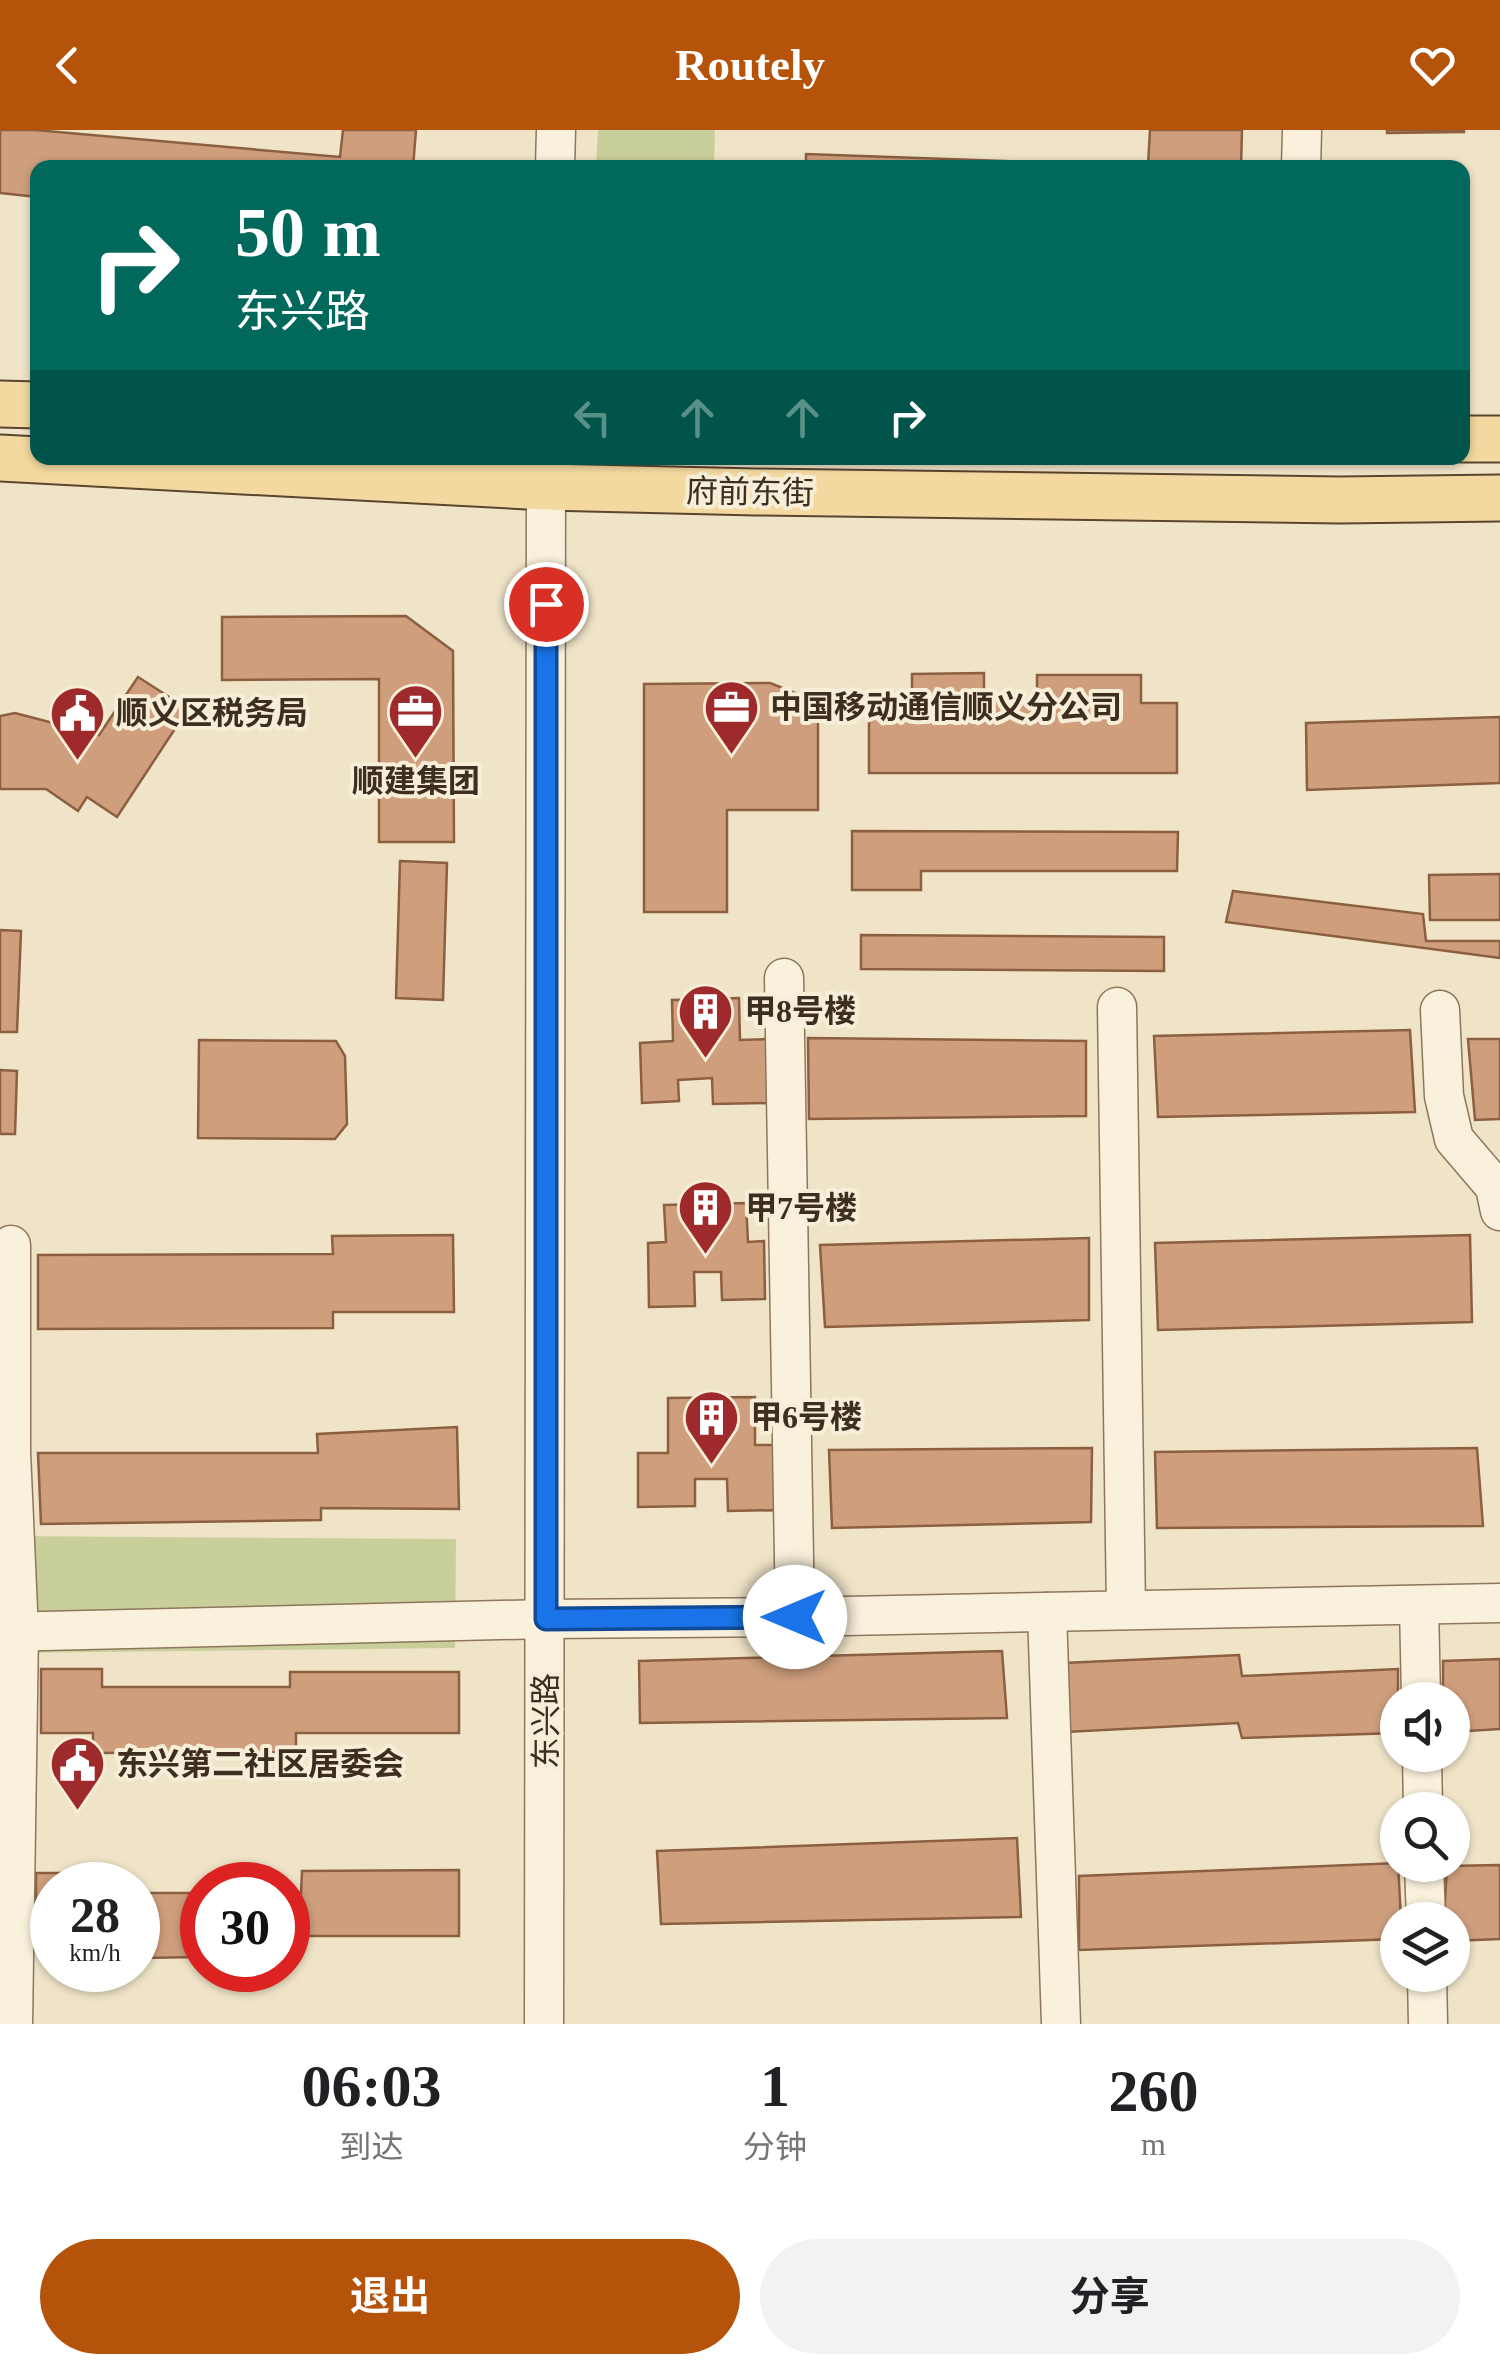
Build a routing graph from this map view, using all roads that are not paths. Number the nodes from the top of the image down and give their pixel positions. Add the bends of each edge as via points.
1 (556, 130) edge
2 (1302, 130) edge
3 (555, 160) edge
4 (1301, 160) edge
5 (0, 404) edge
6 (30, 405) edge
7 (1470, 439) edge
8 (1500, 439) edge
9 (0, 458) edge
10 (30, 459) edge
11 (273, 465) edge
12 (546, 472) edge
13 (1500, 498) edge
14 (784, 978) dead end
15 (1116, 1007) dead end
16 (1440, 1010) dead end
17 (1500, 1212) edge
18 (11, 1245) dead end
19 (1500, 1603) edge
20 (1419, 1605) junction
21 (1126, 1610) junction
22 (1047, 1612) junction
23 (795, 1617) junction
24 (546, 1619) junction
25 (10, 1632) edge
26 (1421, 1682) edge
27 (1427, 1992) edge
28 (12, 2024) edge
29 (544, 2024) edge
30 (1061, 2024) edge
31 (1428, 2024) edge

1 - 3 street
2 - 4 street
5 - 6 main road
7 - 8 main road
9 - 10 main road, 府前东街
11 - 12 main road, 府前东街
12 - 13 main road, 府前东街 via 756,492
12 - 24 street, 东兴路
14 - 23 street
15 - 21 street
16 - 17 street via 1444,1096 1454,1139 1495,1188
18 - 25 street
19 - 20 street
20 - 21 street
20 - 26 street
21 - 22 street
22 - 23 street
22 - 30 street
23 - 24 street
24 - 25 street
24 - 29 street, 东兴路
25 - 28 street
27 - 31 street

